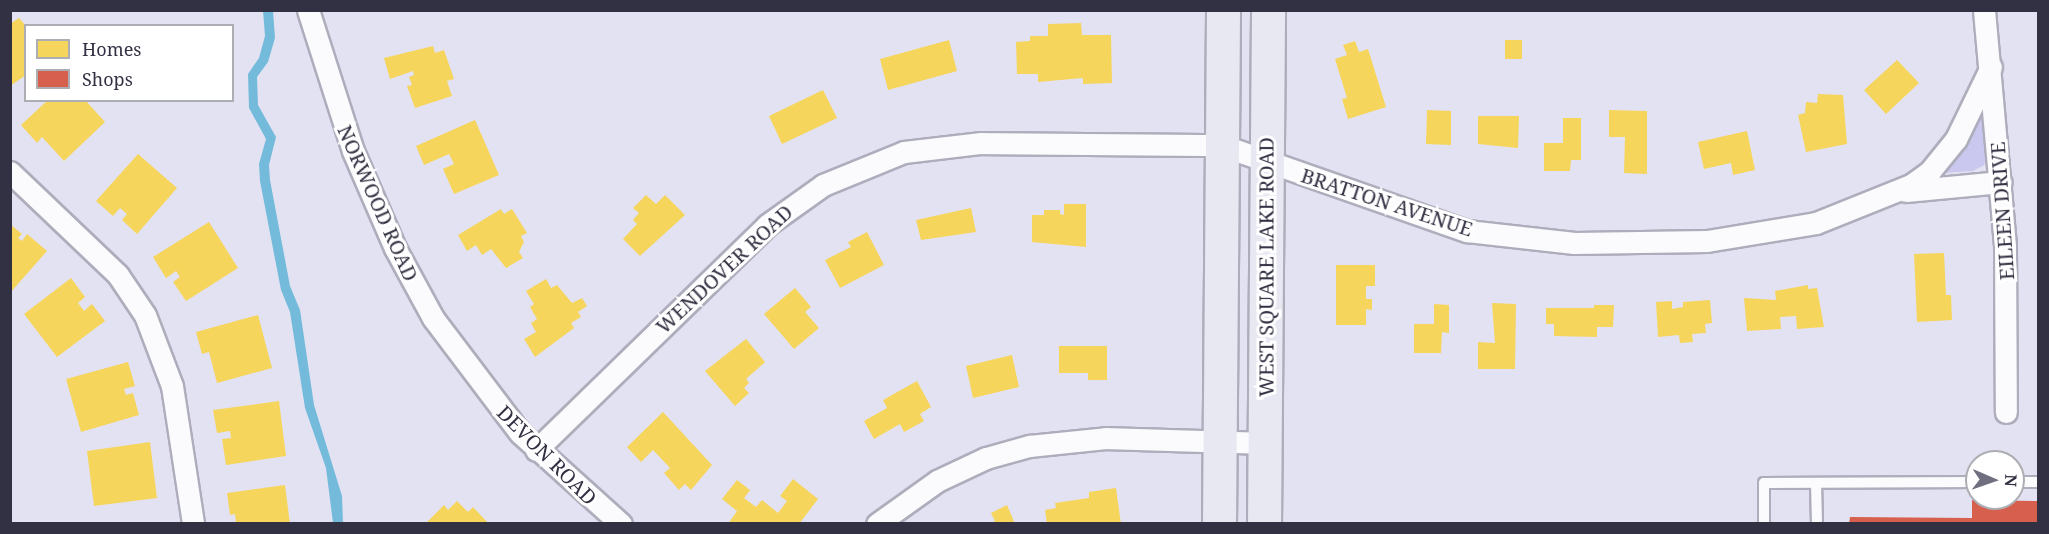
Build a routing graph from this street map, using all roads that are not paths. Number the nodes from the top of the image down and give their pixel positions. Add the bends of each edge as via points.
1 (308, 10) edge
2 (1223, 10) edge
3 (1268, 10) edge
4 (1984, 10) edge
5 (1991, 67) junction
6 (1221, 145) junction
7 (1267, 162) junction
8 (10, 172) edge
9 (2001, 182) junction
10 (1897, 193) junction
11 (478, 382) joint
12 (2006, 412) dead end
13 (1220, 442) junction
14 (1265, 443) junction
15 (536, 450) junction
16 (1965, 482) edge
17 (1816, 483) junction
18 (193, 524) edge
19 (621, 524) edge
20 (877, 524) edge
21 (1219, 524) edge
22 (1264, 524) edge
23 (1764, 524) edge
24 (1817, 524) edge

1 - 11 street, NORWOOD ROAD via 353,151 392,241 433,318
2 - 6 highway
3 - 7 highway, WEST SQUARE LAKE ROAD
4 - 5 street, EILEEN DRIVE
5 - 9 street, EILEEN DRIVE
5 - 10 street, BRATTON AVENUE via 1968,119 1946,152 1930,171
6 - 7 street, WENDOVER ROAD
6 - 13 highway
6 - 15 street, WENDOVER ROAD via 957,144 904,153 852,171 805,196 767,225
7 - 10 street, BRATTON AVENUE via 1442,225 1517,239 1574,243 1664,244 1755,236 1816,223
7 - 14 highway, WEST SQUARE LAKE ROAD
8 - 18 street via 118,275 146,315 172,386
9 - 10 street, BRATTON AVENUE via 1942,185
9 - 12 street, EILEEN DRIVE via 2007,303
11 - 15 street, DEVON ROAD
13 - 14 street
13 - 20 street via 1096,439 1029,446 986,458 937,481
13 - 21 highway
14 - 22 highway, WEST SQUARE LAKE ROAD
15 - 19 street, DEVON ROAD
16 - 17 lane
17 - 23 lane via 1764,483
17 - 24 lane

